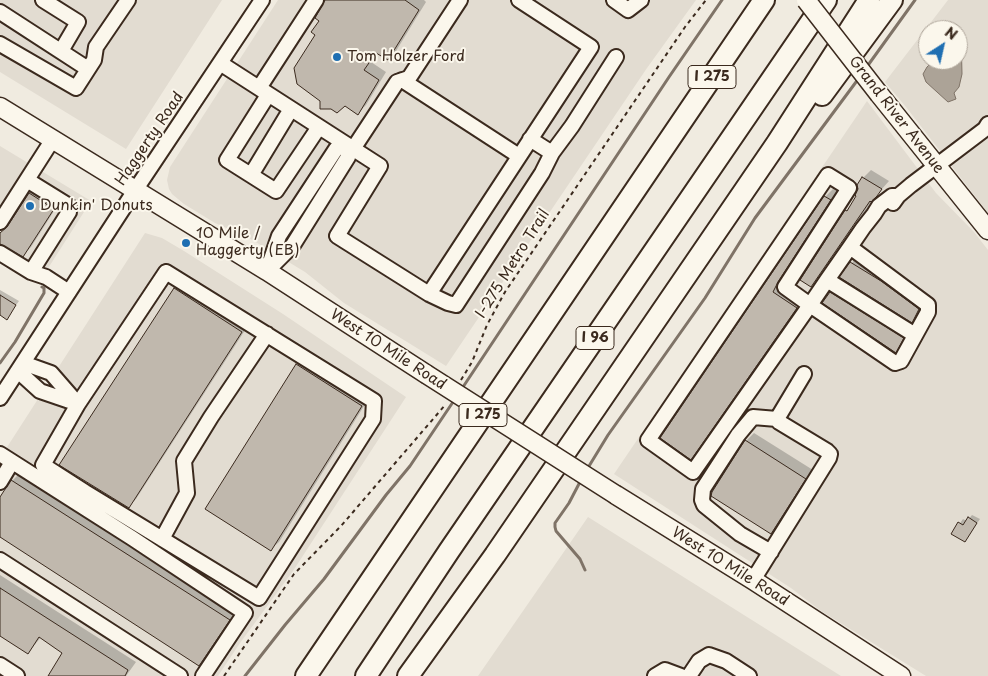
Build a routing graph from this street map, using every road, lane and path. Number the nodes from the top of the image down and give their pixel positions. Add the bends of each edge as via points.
1 (2, 0) edge
2 (43, 0) edge
3 (128, 0) edge
4 (262, 0) edge
5 (316, 0) edge
6 (460, 0) edge
7 (519, 0) edge
8 (614, 0) edge
9 (641, 0) edge
10 (706, 0) edge
11 (764, 0) edge
12 (806, 0) edge
13 (826, 0) edge
14 (869, 0) edge
15 (892, 0) edge
16 (0, 4) edge
17 (0, 12) edge
18 (0, 44) edge
19 (60, 51) junction
20 (616, 57) dead end
21 (220, 63) junction
22 (88, 69) junction
23 (402, 80) junction
24 (264, 91) junction
25 (0, 107) edge
26 (291, 109) junction
27 (318, 127) junction
28 (987, 129) edge
29 (530, 139) junction
30 (52, 140) junction
31 (777, 143) junction
32 (350, 147) junction
33 (552, 154) junction
34 (519, 156) junction
35 (936, 165) junction
36 (251, 175) junction
37 (27, 180) junction
38 (135, 190) junction
39 (0, 222) edge
40 (988, 230) edge
41 (850, 247) junction
42 (0, 253) edge
43 (266, 271) junction
44 (31, 272) junction
45 (827, 280) junction
46 (69, 292) junction
47 (429, 294) junction
48 (810, 305) junction
49 (267, 334) junction
50 (915, 335) junction
51 (21, 367) junction
52 (804, 374) dead end
53 (457, 386) dead end
54 (0, 398) edge
55 (448, 401) dead end
56 (78, 404) junction
57 (777, 419) junction
58 (0, 454) edge
59 (12, 462) junction
60 (0, 482) edge
61 (162, 539) junction
62 (771, 552) junction
63 (0, 560) edge
64 (753, 580) junction
65 (0, 665) edge
66 (660, 673) edge
67 (17, 676) edge
68 (180, 676) edge
69 (203, 676) edge
70 (224, 676) edge
71 (306, 676) edge
72 (366, 676) edge
73 (408, 676) edge
74 (681, 676) edge
75 (689, 676) edge
76 (749, 676) edge
77 (901, 676) edge

1 - 16 street
2 - 19 street via 78,22
3 - 22 street via 96,47 94,60
4 - 21 street, Haggerty Road
5 - 24 street
6 - 23 street via 409,78
7 - 29 street via 591,47
8 - 9 street via 628,10
10 - 53 path, I-275 Metro Trail via 505,292
11 - 71 highway, I 275
12 - 35 main road, Grand River Avenue, bridge
13 - 72 highway, I 96
14 - 31 highway
15 - 31 highway via 800,126
17 - 19 street
18 - 22 street via 76,88
19 - 22 street
20 - 33 street
21 - 24 street
21 - 38 street, Haggerty Road
23 - 32 street via 396,82
23 - 34 street
24 - 26 street
24 - 36 street via 227,160
25 - 30 main road, West 10 Mile Road
26 - 27 street
26 - 36 street
27 - 32 street
27 - 36 street via 276,191
28 - 35 street
29 - 33 street
29 - 34 street
30 - 37 street
30 - 38 main road, West 10 Mile Road
31 - 73 highway via 495,555
32 - 43 street via 336,149 279,236
32 - 47 street via 380,166 337,236
33 - 47 street via 456,305
34 - 47 street
35 - 40 main road, Grand River Avenue
35 - 41 street via 898,196 882,203
37 - 39 street
37 - 44 street via 69,206 69,212
38 - 43 main road, West 10 Mile Road
38 - 46 street, Haggerty Road
41 - 45 street
41 - 50 street via 928,305 928,312
42 - 44 street
43 - 64 main road, West 10 Mile Road, bridge
44 - 46 street via 46,277
45 - 48 street
45 - 50 street
46 - 51 street, Haggerty Road
48 - 48 street via 693,472 648,440 828,175 850,188 785,287
48 - 50 street via 894,363 901,361
49 - 56 street via 166,272
49 - 61 street via 184,461 187,493
49 - 61 street via 374,401 373,419 259,598
51 - 54 street, Haggerty Road
51 - 56 street via 40,391
51 - 56 street via 51,373
52 - 57 street
55 - 70 path via 352,513 294,574
56 - 61 street via 44,465
57 - 62 street via 830,454
57 - 62 street via 754,417 738,434 703,489 702,500 704,506 740,534
58 - 59 street
59 - 60 street
59 - 69 street via 245,613
62 - 64 street
63 - 68 street
64 - 77 main road, West 10 Mile Road
65 - 67 street
66 - 74 street
75 - 76 street via 699,661 709,655 726,660

